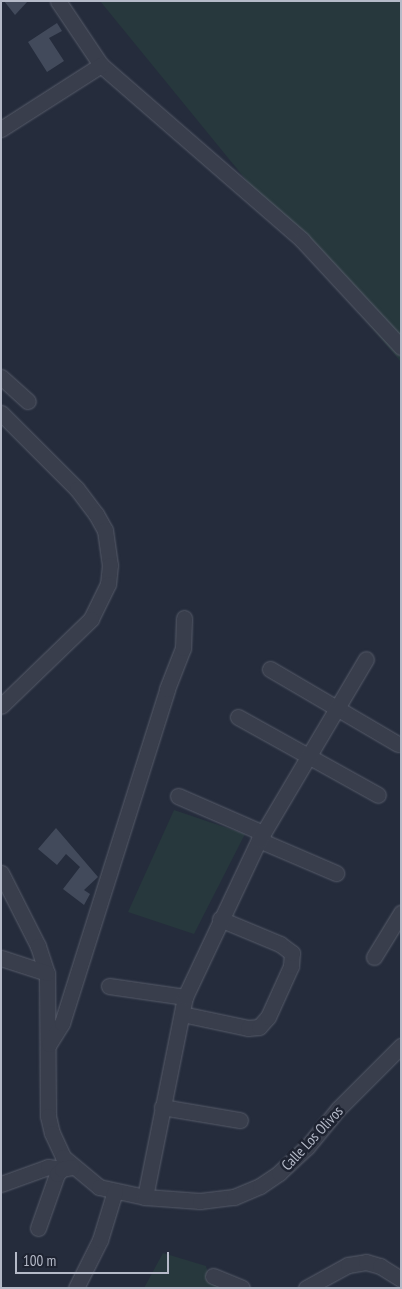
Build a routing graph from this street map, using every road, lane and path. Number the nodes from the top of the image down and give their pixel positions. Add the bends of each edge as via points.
1 (58, 1) edge
2 (102, 65) junction
3 (1, 129) edge
4 (401, 347) edge
5 (1, 377) edge
6 (28, 401) dead end
7 (1, 413) edge
8 (184, 618) dead end
9 (366, 659) dead end
10 (270, 669) dead end
11 (1, 706) edge
12 (337, 708) junction
13 (238, 717) dead end
14 (398, 744) dead end
15 (308, 757) junction
16 (378, 795) dead end
17 (178, 796) dead end
18 (261, 836) junction
19 (1, 873) edge
20 (336, 873) dead end
21 (401, 913) edge
22 (220, 919) junction
23 (374, 957) dead end
24 (1, 958) edge
25 (47, 973) junction
26 (109, 986) dead end
27 (185, 997) junction
28 (182, 1014) junction
29 (49, 1044) junction
30 (401, 1046) edge
31 (162, 1107) junction
32 (240, 1120) dead end
33 (67, 1168) junction
34 (1, 1184) edge
35 (114, 1191) junction
36 (145, 1197) junction
37 (38, 1228) dead end
38 (213, 1276) dead end
39 (397, 1276) edge
40 (76, 1288) edge
41 (242, 1288) edge
42 (306, 1288) edge

1 - 2 street
2 - 3 street
2 - 4 street via 302,240
5 - 6 street
7 - 11 street via 77,489 96,514 105,530 110,566 108,584 91,619
8 - 29 street via 183,648 167,689 62,1024
9 - 12 street
10 - 12 street
12 - 14 street
12 - 15 street
13 - 15 street
15 - 16 street
15 - 18 street
17 - 18 street
18 - 20 street
18 - 22 street
19 - 25 street, Calle Los Olivos via 38,946
21 - 23 street
22 - 27 street
22 - 28 street via 280,944 292,954 291,966 268,1017 260,1027 248,1028
24 - 25 street
25 - 29 street, Calle Los Olivos
26 - 27 street
27 - 28 street
28 - 31 street
29 - 33 street, Calle Los Olivos via 48,1116
30 - 36 street, Calle Los Olivos via 339,1108 307,1147 279,1174 260,1186 223,1199
31 - 32 street
31 - 36 street
33 - 34 street via 48,1167
33 - 35 street, Calle Los Olivos via 99,1187
33 - 37 street via 53,1182
35 - 36 street, Calle Los Olivos
35 - 40 street via 100,1240
38 - 41 street
39 - 42 street via 366,1262 348,1266

